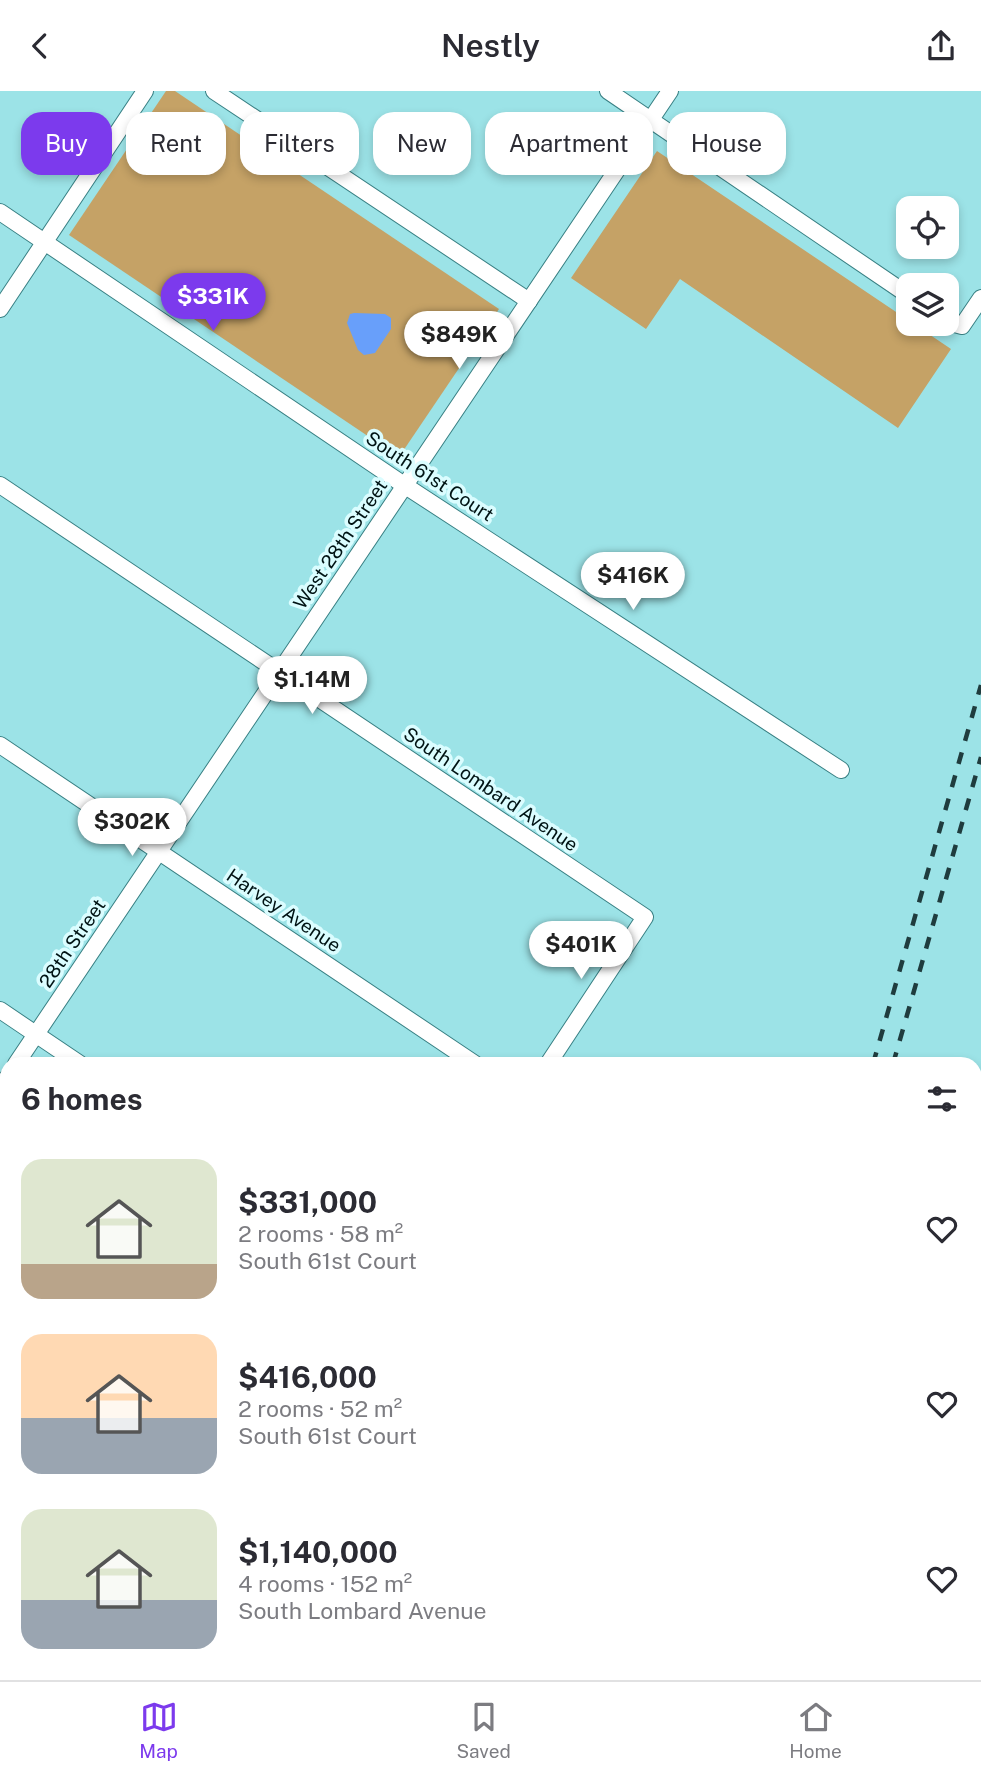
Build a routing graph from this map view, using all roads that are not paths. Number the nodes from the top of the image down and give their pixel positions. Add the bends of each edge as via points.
1 (145, 91) edge
2 (214, 91) edge
3 (608, 91) edge
4 (670, 91) edge
5 (640, 112) edge
6 (653, 116) edge
7 (653, 120) edge
8 (613, 175) edge
9 (0, 212) edge
10 (45, 241) junction
11 (896, 287) edge
12 (981, 298) edge
13 (529, 301) junction
14 (0, 309) edge
15 (959, 319) edge
16 (0, 485) edge
17 (404, 485) junction
18 (279, 672) junction
19 (0, 745) edge
20 (841, 770) dead end
21 (159, 851) junction
22 (0, 1010) edge
23 (36, 1034) junction
24 (21, 1057) edge
25 (70, 1057) edge
26 (465, 1057) edge
27 (553, 1057) edge

1 - 10 street
2 - 13 street
3 - 5 street
4 - 6 street, West 28th Street
7 - 11 street
8 - 13 street, West 28th Street
9 - 10 street, South 61st Court
10 - 14 street
10 - 17 street, South 61st Court
12 - 15 street
13 - 17 street, West 28th Street
16 - 18 street, South Lombard Avenue
17 - 18 street, West 28th Street
17 - 20 street, South 61st Court
18 - 21 street, 28th Street
18 - 27 street, South Lombard Avenue via 645,917
19 - 21 street, Harvey Avenue
21 - 23 street, 28th Street
21 - 26 street, Harvey Avenue
22 - 23 street
23 - 24 street, 28th Street
23 - 25 street

